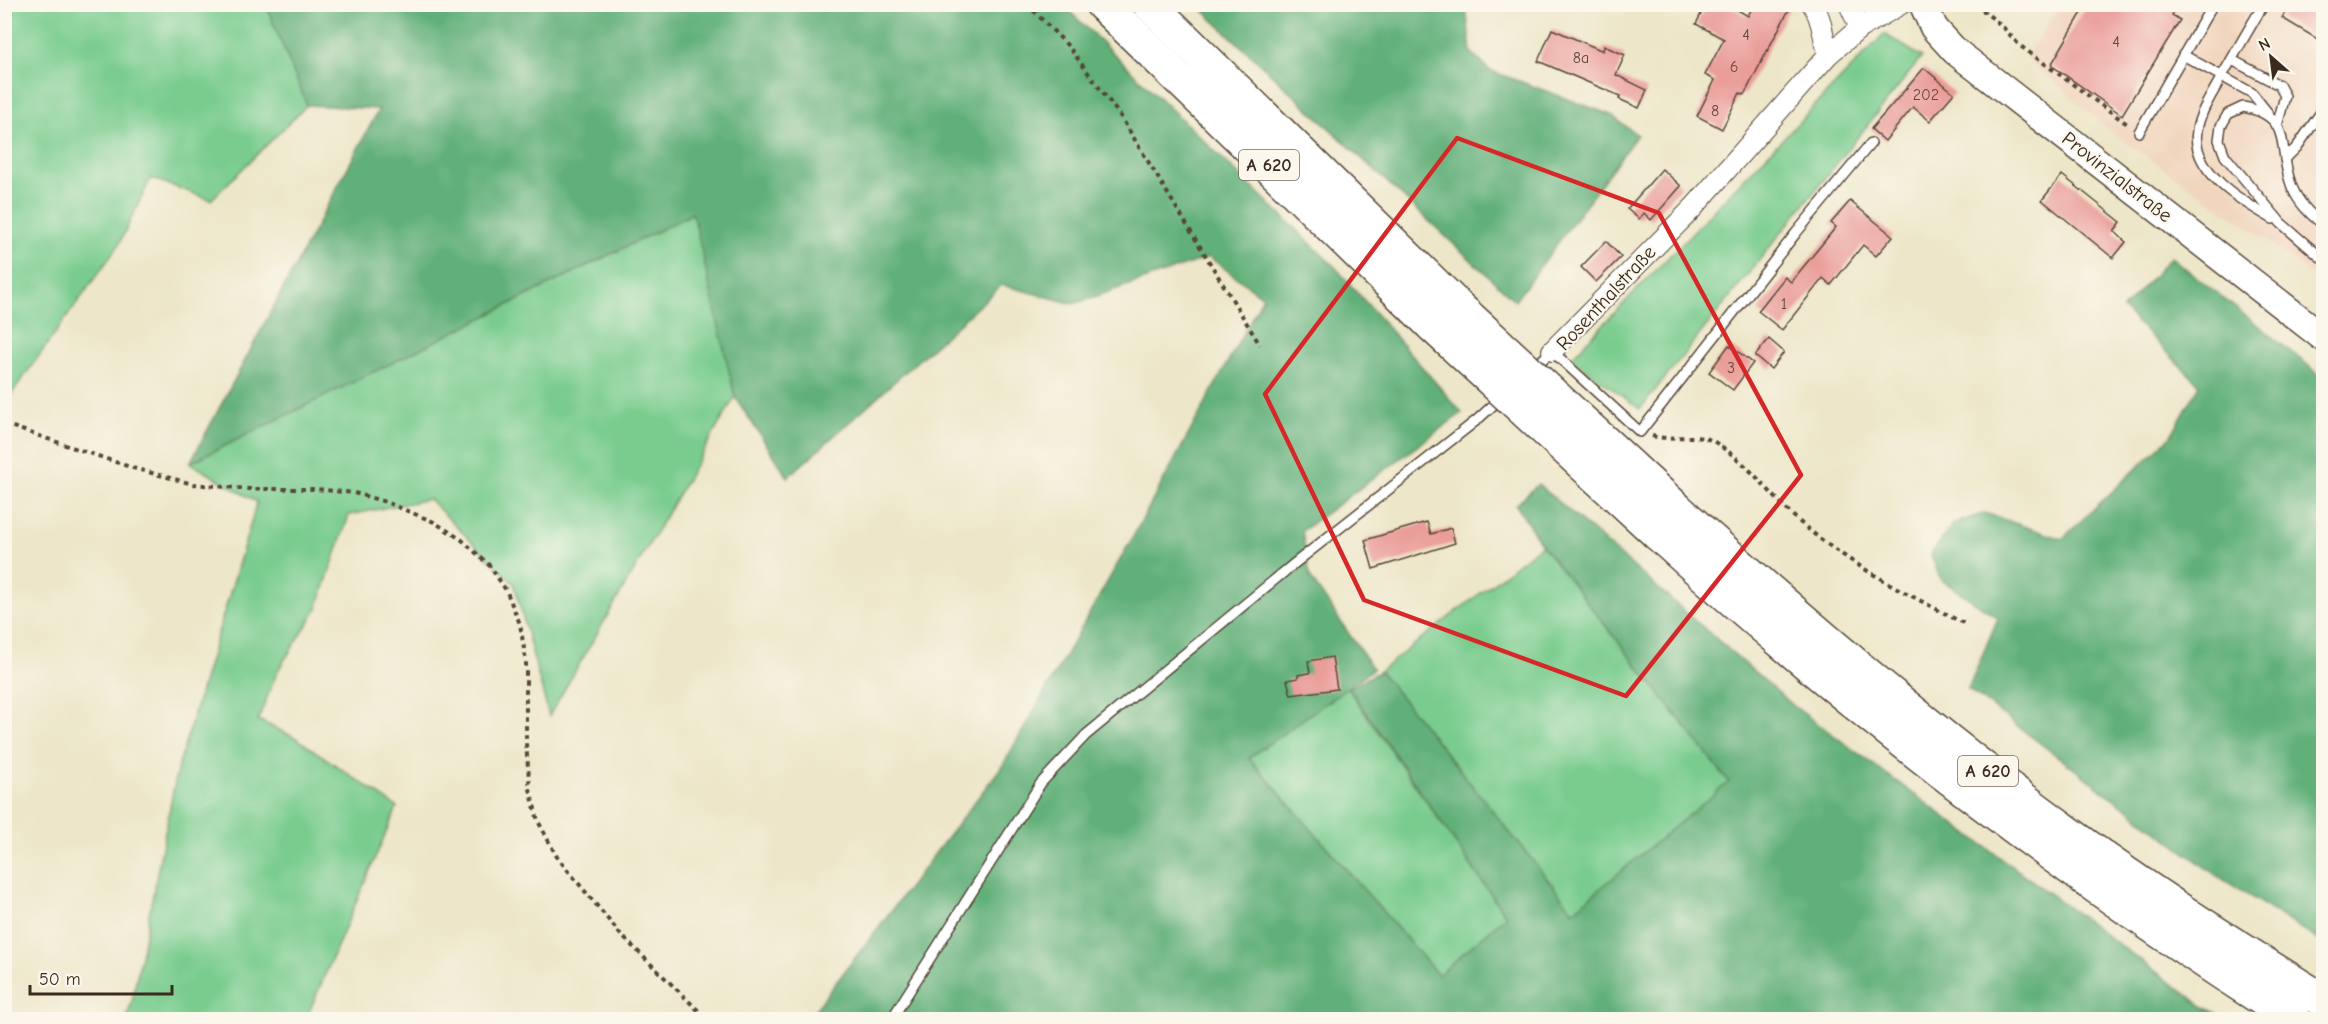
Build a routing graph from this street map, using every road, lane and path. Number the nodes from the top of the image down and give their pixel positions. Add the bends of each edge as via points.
1 (1027, 4) edge
2 (1102, 4) edge
3 (1149, 4) edge
4 (1812, 4) edge
5 (1848, 4) edge
6 (1900, 4) edge
7 (1923, 4) edge
8 (1975, 4) edge
9 (2213, 4) edge
10 (2264, 4) edge
11 (1860, 28) junction
12 (1829, 54) junction
13 (2183, 55) junction
14 (2232, 60) junction
15 (2223, 76) junction
16 (2324, 108) edge
17 (2268, 114) junction
18 (2277, 126) junction
19 (2139, 132) joint
20 (1871, 143) dead end
21 (2285, 159) junction
22 (2281, 223) junction
23 (2324, 225) edge
24 (2324, 260) edge
25 (1445, 316) junction
26 (2324, 338) edge
27 (1260, 345) dead end
28 (1551, 351) junction
29 (1518, 382) dead end
30 (1510, 389) dead end
31 (4, 424) edge
32 (1640, 432) junction
33 (1667, 521) junction
34 (1967, 625) dead end
35 (2324, 1001) edge
36 (708, 1020) edge
37 (891, 1020) edge
38 (2295, 1020) edge

1 - 27 path via 1069,47 1121,117
2 - 25 highway, A 620
3 - 25 highway, A 620
4 - 12 street via 1819,13
5 - 11 street
6 - 11 street, Rosenthalstraße
7 - 26 main road, Provinzialstraße via 1934,28 1955,51
8 - 19 path via 2019,45
9 - 13 lane
10 - 14 lane
11 - 12 street, Rosenthalstraße
12 - 28 street, Rosenthalstraße via 1693,208
13 - 15 lane
13 - 19 lane
14 - 15 lane
14 - 18 lane via 2279,85 2285,96
15 - 17 lane via 2252,93
15 - 22 lane via 2196,132 2199,151 2211,175 2245,203
16 - 21 lane
17 - 18 lane
17 - 22 lane via 2243,107 2228,114 2219,140 2224,156
18 - 21 lane
20 - 32 lane
21 - 23 lane via 2296,196
22 - 24 lane
25 - 33 highway, A 620, bridge
28 - 29 lane
28 - 32 lane, Rosenthalstraße
30 - 37 lane via 1477,420 1086,735 1041,783
31 - 36 path via 193,484 354,493 434,522 462,540 489,565 506,590 520,624 526,661 530,789 538,821 557,857 620,934
32 - 34 path via 1662,438 1712,440 1738,459 1808,529 1854,561
33 - 35 highway, A 620 via 2063,828
33 - 38 highway, A 620 via 1737,606 1840,693 1978,802 2132,912

